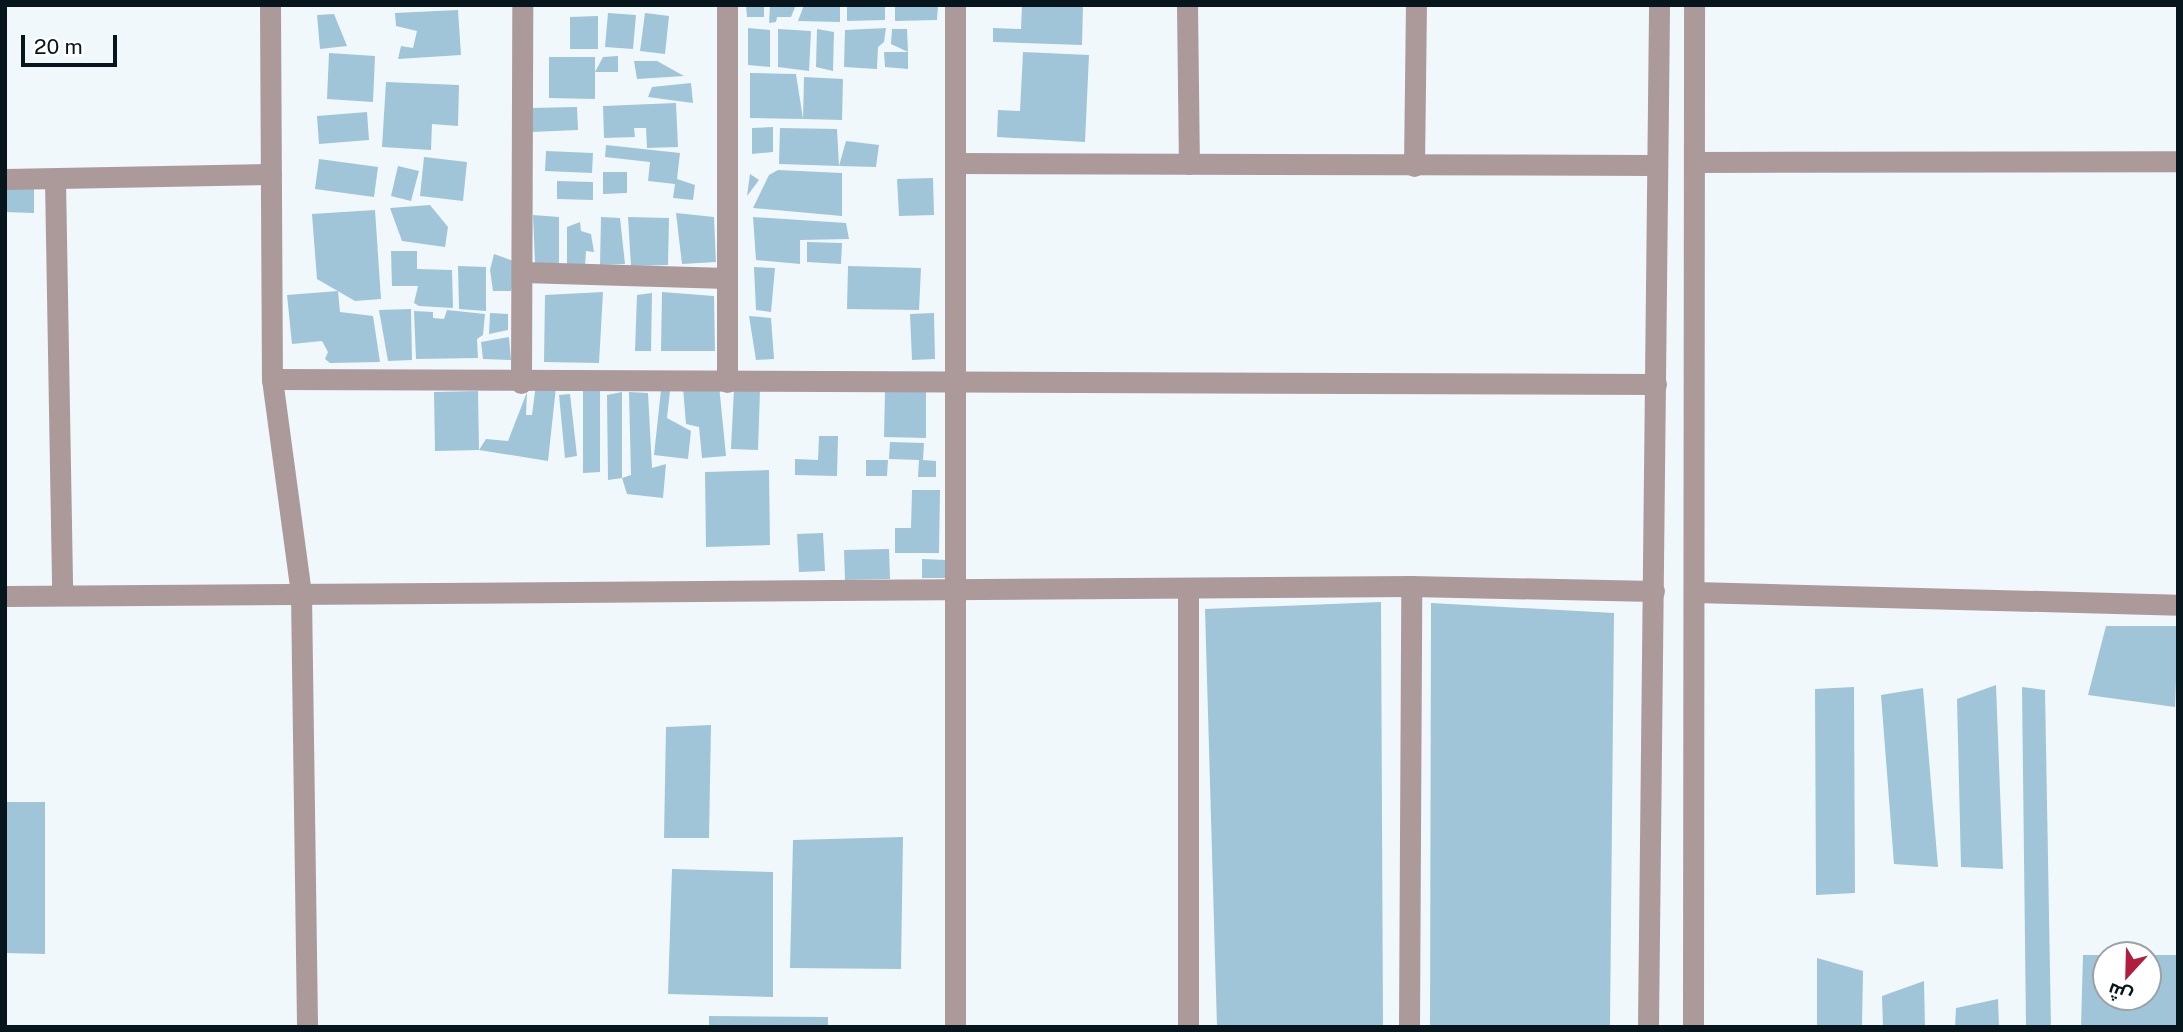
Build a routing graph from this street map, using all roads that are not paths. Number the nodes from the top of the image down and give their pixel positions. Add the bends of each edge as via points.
1 (270, 5) edge
2 (522, 5) edge
3 (727, 5) edge
4 (955, 5) edge
5 (1187, 5) edge
6 (1416, 5) edge
7 (1659, 5) edge
8 (1695, 5) edge
9 (1694, 162) junction
10 (2178, 162) edge
11 (955, 163) junction
12 (1189, 164) junction
13 (1655, 165) junction
14 (1414, 166) junction
15 (271, 174) junction
16 (5, 179) edge
17 (55, 180) junction
18 (522, 272) junction
19 (727, 278) junction
20 (272, 379) junction
21 (727, 382) junction
22 (521, 383) junction
23 (955, 383) junction
24 (1656, 384) junction
25 (1411, 586) junction
26 (1188, 589) junction
27 (1654, 591) junction
28 (955, 592) junction
29 (1694, 592) junction
30 (300, 594) junction
31 (62, 595) junction
32 (5, 596) edge
33 (2178, 605) edge
34 (307, 1027) edge
35 (955, 1027) edge
36 (1188, 1027) edge
37 (1409, 1027) edge
38 (1648, 1027) edge
39 (1693, 1027) edge

1 - 15 street
2 - 18 street
3 - 19 street
4 - 11 street
5 - 12 street
6 - 14 street
7 - 13 street
8 - 9 street
9 - 10 street
9 - 29 street
11 - 12 street
11 - 23 street
12 - 14 street
13 - 14 street
13 - 24 street
15 - 17 street
15 - 20 street
16 - 17 street
17 - 31 street
18 - 19 street
18 - 22 street
19 - 21 street
20 - 22 street
20 - 30 street
21 - 22 street
21 - 23 street
23 - 24 street
23 - 28 street
24 - 27 street
25 - 26 street
25 - 27 street
25 - 37 street
26 - 28 street
26 - 36 street
27 - 38 street
28 - 30 street
28 - 35 street
29 - 33 street
29 - 39 street
30 - 31 street
30 - 34 street
31 - 32 street

